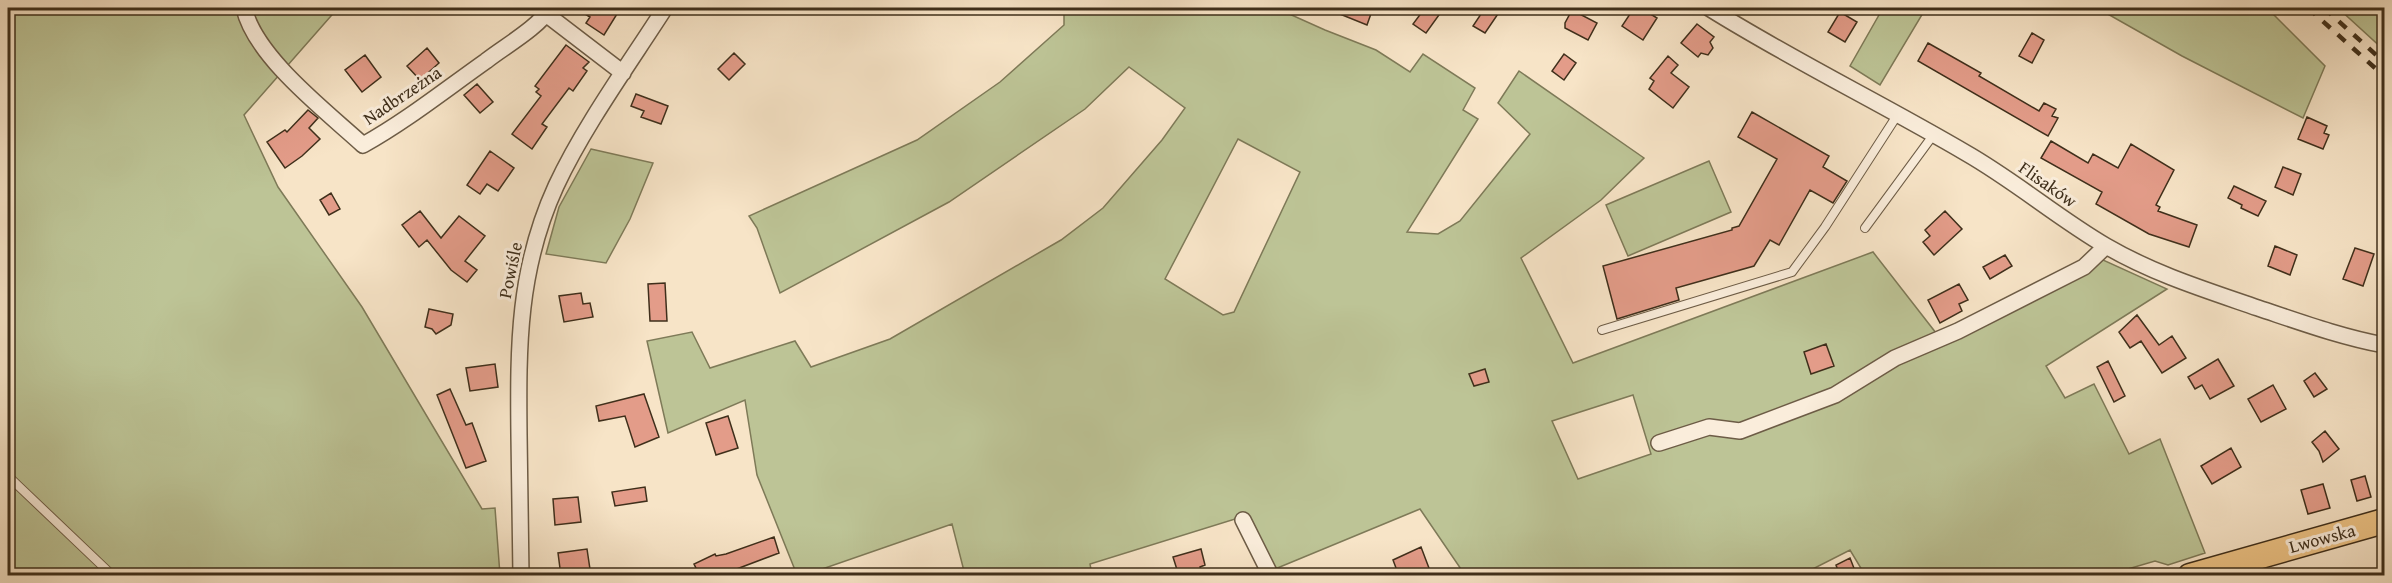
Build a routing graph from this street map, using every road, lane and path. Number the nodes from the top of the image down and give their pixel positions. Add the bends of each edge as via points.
1 (244, 8) edge
2 (665, 8) edge
3 (1709, 8) edge
4 (548, 11) edge
5 (623, 73) junction
6 (1898, 114) junction
7 (1934, 134) junction
8 (1865, 228) dead end
9 (2106, 246) junction
10 (1602, 330) dead end
11 (2385, 345) edge
12 (1659, 443) dead end
13 (8, 476) edge
14 (1243, 520) dead end
15 (2385, 521) edge
16 (113, 576) edge
17 (521, 576) edge
18 (1271, 576) edge
19 (2190, 576) edge

1 - 4 street, Nadbrzeżna via 260,42 280,68 363,145 389,131
2 - 5 street, Powiśle
3 - 6 street, Flisaków
4 - 5 street
5 - 17 street, Powiśle via 556,186 529,266 518,351
6 - 7 street, Flisaków
6 - 10 lane via 1792,272
7 - 8 lane
7 - 9 street, Flisaków
9 - 11 street, Flisaków via 2180,282 2314,327
9 - 12 street via 2084,267 1958,331 1895,358 1835,395 1740,431 1709,427
13 - 16 lane
14 - 18 street
15 - 19 main road, Lwowska

